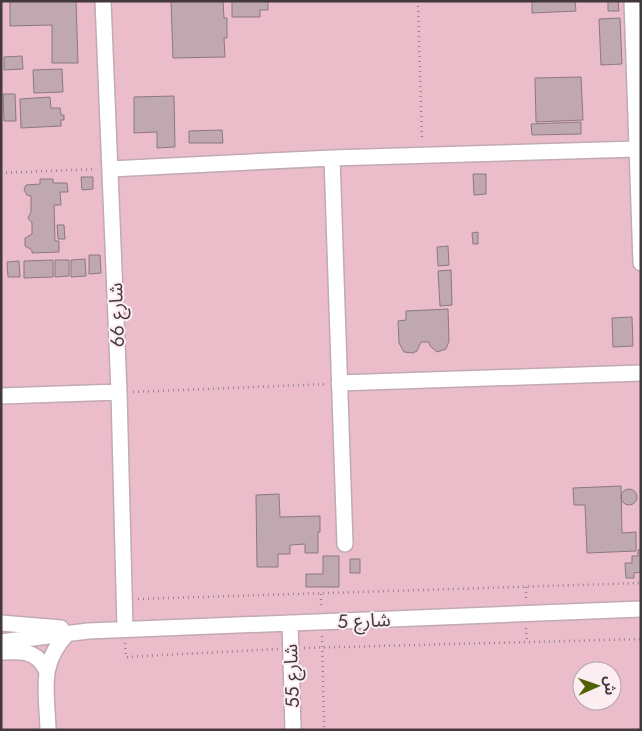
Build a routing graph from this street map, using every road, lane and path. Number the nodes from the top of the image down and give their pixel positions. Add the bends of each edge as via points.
1 (104, 1) edge
2 (418, 1) edge
3 (632, 1) edge
4 (637, 149) junction
5 (423, 155) junction
6 (332, 158) junction
7 (110, 169) junction
8 (1, 173) edge
9 (641, 263) edge
10 (641, 373) edge
11 (339, 383) junction
12 (119, 392) junction
13 (1, 396) edge
14 (346, 544) dead end
15 (641, 583) edge
16 (321, 593) junction
17 (124, 600) junction
18 (641, 609) edge
19 (322, 621) junction
20 (290, 622) junction
21 (1, 623) edge
22 (124, 629) junction
23 (88, 631) junction
24 (68, 633) junction
25 (641, 639) edge
26 (1, 642) edge
27 (322, 647) junction
28 (290, 648) junction
29 (1, 652) edge
30 (46, 670) junction
31 (48, 730) edge
32 (293, 730) edge
33 (324, 730) edge

1 - 7 street, شارع 66
2 - 5 path
3 - 4 street
4 - 5 street
4 - 9 street
5 - 6 street
6 - 7 street
6 - 11 street
7 - 8 path
7 - 12 street, شارع 66
10 - 11 street
11 - 12 path
11 - 14 street
12 - 13 street
12 - 17 street, شارع 66
15 - 16 path
16 - 17 path
16 - 19 path
17 - 22 street, شارع 66
18 - 19 street, شارع 5
19 - 20 street, شارع 5
19 - 27 path
20 - 22 street, شارع 5
20 - 28 street, شارع 55
21 - 23 street
22 - 23 street, شارع 5
22 - 28 path via 126,658
23 - 24 street
24 - 26 street
24 - 30 street via 54,650
25 - 27 path
27 - 28 path
27 - 33 path
28 - 32 street, شارع 55
29 - 30 street via 25,651 43,663
30 - 31 street

